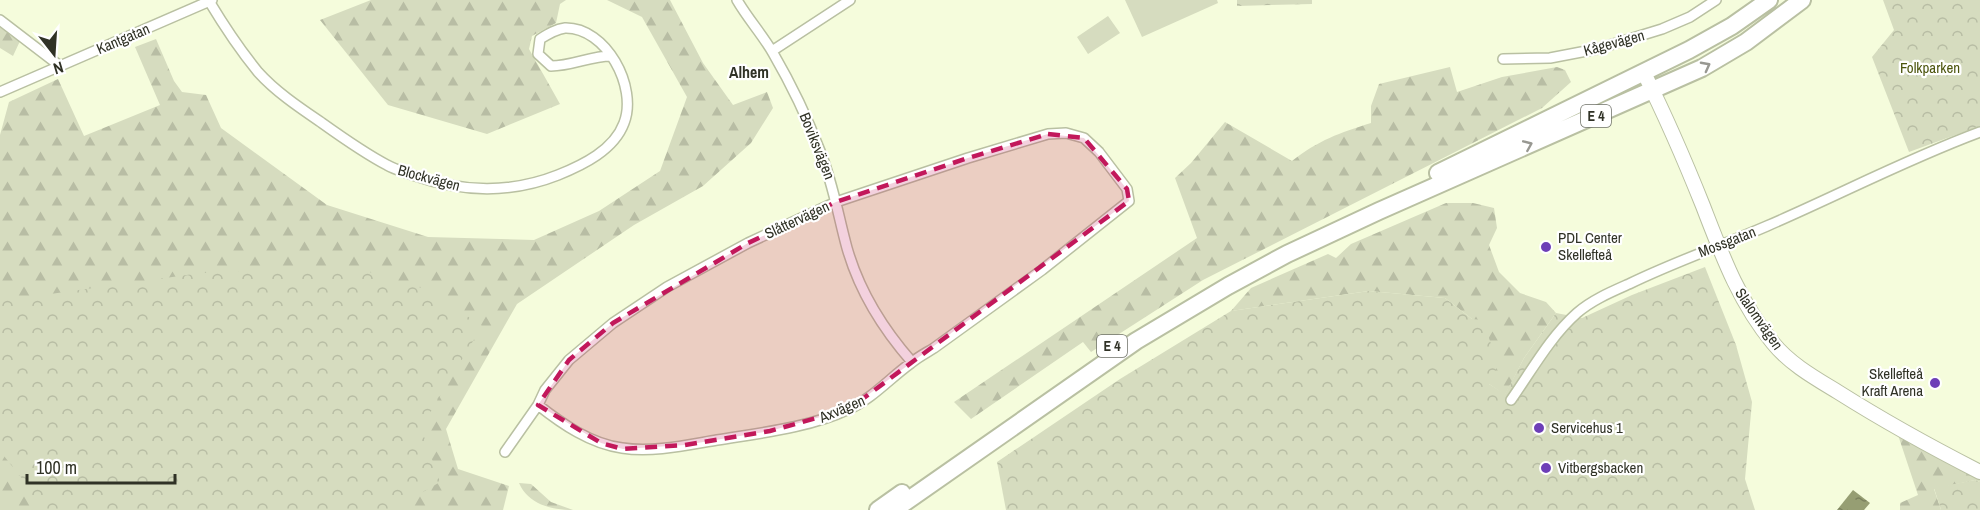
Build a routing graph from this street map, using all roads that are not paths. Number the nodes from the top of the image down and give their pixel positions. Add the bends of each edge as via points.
1 (737, 0) edge
2 (850, 0) edge
3 (1716, 0) edge
4 (1769, 0) edge
5 (1802, 0) edge
6 (211, 1) edge
7 (837, 3) edge
8 (0, 20) edge
9 (772, 51) junction
10 (611, 56) junction
11 (1503, 59) dead end
12 (60, 66) junction
13 (1644, 73) junction
14 (1653, 91) junction
15 (0, 92) edge
16 (1980, 132) edge
17 (1130, 201) joint
18 (836, 202) junction
19 (1718, 245) junction
20 (912, 362) junction
21 (1511, 400) dead end
22 (538, 405) junction
23 (505, 453) dead end
24 (1980, 472) edge
25 (878, 510) edge
26 (894, 510) edge

1 - 9 street, Boviksvägen
2 - 7 street
3 - 11 street, Kågevägen via 1662,29 1597,49 1550,58
4 - 13 highway, E 4 via 1714,37
14 -> 5 highway, E 4 via 1740,46
6 - 10 street, Blockvägen via 259,73 298,106 388,166 426,180 471,189 516,187 546,180 579,167 613,140 624,123 628,101 624,81
6 - 12 street, Kantgatan
7 - 9 street
8 - 12 street
9 - 18 street, Boviksvägen via 808,121
10 - 10 street, Blockvägen via 595,39 579,30 564,28 540,39 538,54 551,66
12 - 15 street, Kantgatan
13 - 14 street, Slalomvägen
13 - 25 highway, E 4 via 1288,244 1199,292 1098,355
14 - 19 street, Slalomvägen
26 -> 14 highway, E 4 via 1136,341 1228,286 1379,211
16 - 19 street, Mossgatan
17 - 18 street, Slåttervägen via 1127,189 1099,152 1084,138 1066,132 968,158
17 - 20 street, Axvägen via 1042,270
18 - 20 street, Boviksvägen via 848,250 868,301 891,339
18 - 22 street, Slåttervägen via 748,243 667,287 613,323 569,360
19 - 21 street, Mossgatan via 1599,298 1578,313 1553,340
19 - 24 street, Slalomvägen via 1746,304 1791,361 1866,410
20 - 22 street, Axvägen via 873,395 849,409 770,431 685,446 623,449 601,443 556,420
22 - 23 street, Slåttervägen

